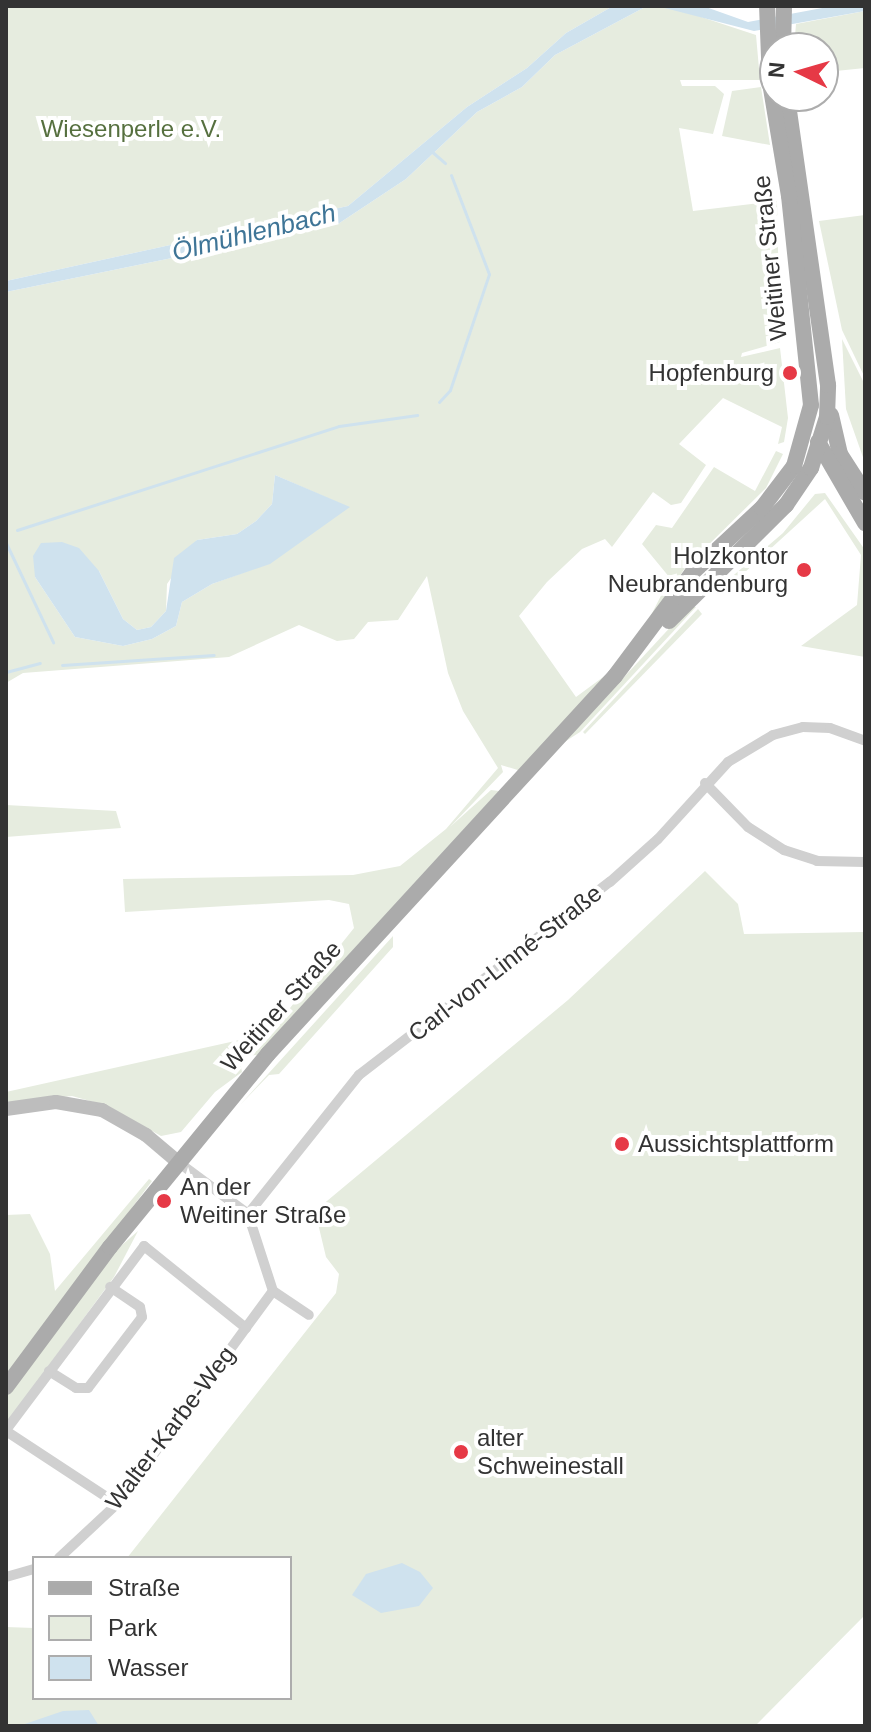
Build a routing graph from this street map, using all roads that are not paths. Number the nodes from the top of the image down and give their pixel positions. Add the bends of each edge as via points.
1 (784, 8) edge
2 (766, 9) edge
3 (775, 32) edge
4 (779, 32) edge
5 (785, 112) edge
6 (789, 112) edge
7 (830, 402) junction
8 (811, 405) junction
9 (820, 447) junction
10 (840, 454) junction
11 (797, 458) junction
12 (804, 480) junction
13 (839, 484) junction
14 (865, 493) edge
15 (864, 517) edge
16 (615, 676) junction
17 (865, 741) edge
18 (705, 783) junction
19 (865, 862) edge
20 (6, 1109) edge
21 (178, 1162) junction
22 (248, 1214) junction
23 (110, 1287) junction
24 (273, 1291) junction
25 (309, 1315) dead end
26 (246, 1328) junction
27 (49, 1371) junction
28 (6, 1387) edge
29 (6, 1431) edge
30 (117, 1504) junction
31 (61, 1556) edge
32 (32, 1570) edge
33 (6, 1577) edge

1 - 4 main road, Weitiner Straße
2 - 3 main road, Weitiner Straße
5 - 8 main road, Weitiner Straße
6 - 7 main road, Weitiner Straße
7 - 9 main road, Weitiner Straße
7 - 10 main road
8 - 9 main road
8 - 11 main road, Weitiner Straße
9 - 10 main road
9 - 11 main road
9 - 12 main road, Weitiner Straße
9 - 13 main road
10 - 14 main road
11 - 16 main road, Weitiner Straße via 762,508 692,573
12 - 13 main road
12 - 16 main road, Weitiner Straße via 767,525
13 - 15 main road
16 - 21 main road, Weitiner Straße via 268,1054
17 - 18 street, Carl-von-Linné-Straße via 830,728 788,731 742,752
18 - 19 street via 748,827 784,850 817,861
18 - 22 street, Carl-von-Linné-Straße via 658,839 610,882 359,1075
20 - 21 main road via 56,1102 102,1110 146,1135
21 - 22 street
21 - 28 main road, Weitiner Straße
22 - 24 street
23 - 26 street via 144,1246
23 - 27 street
23 - 27 street via 140,1307 142,1317 88,1388 76,1388
24 - 25 street
24 - 26 street, Walter-Karbe-Weg
26 - 30 street, Walter-Karbe-Weg
27 - 29 street
29 - 30 street
30 - 31 street, Walter-Karbe-Weg
32 - 33 street

